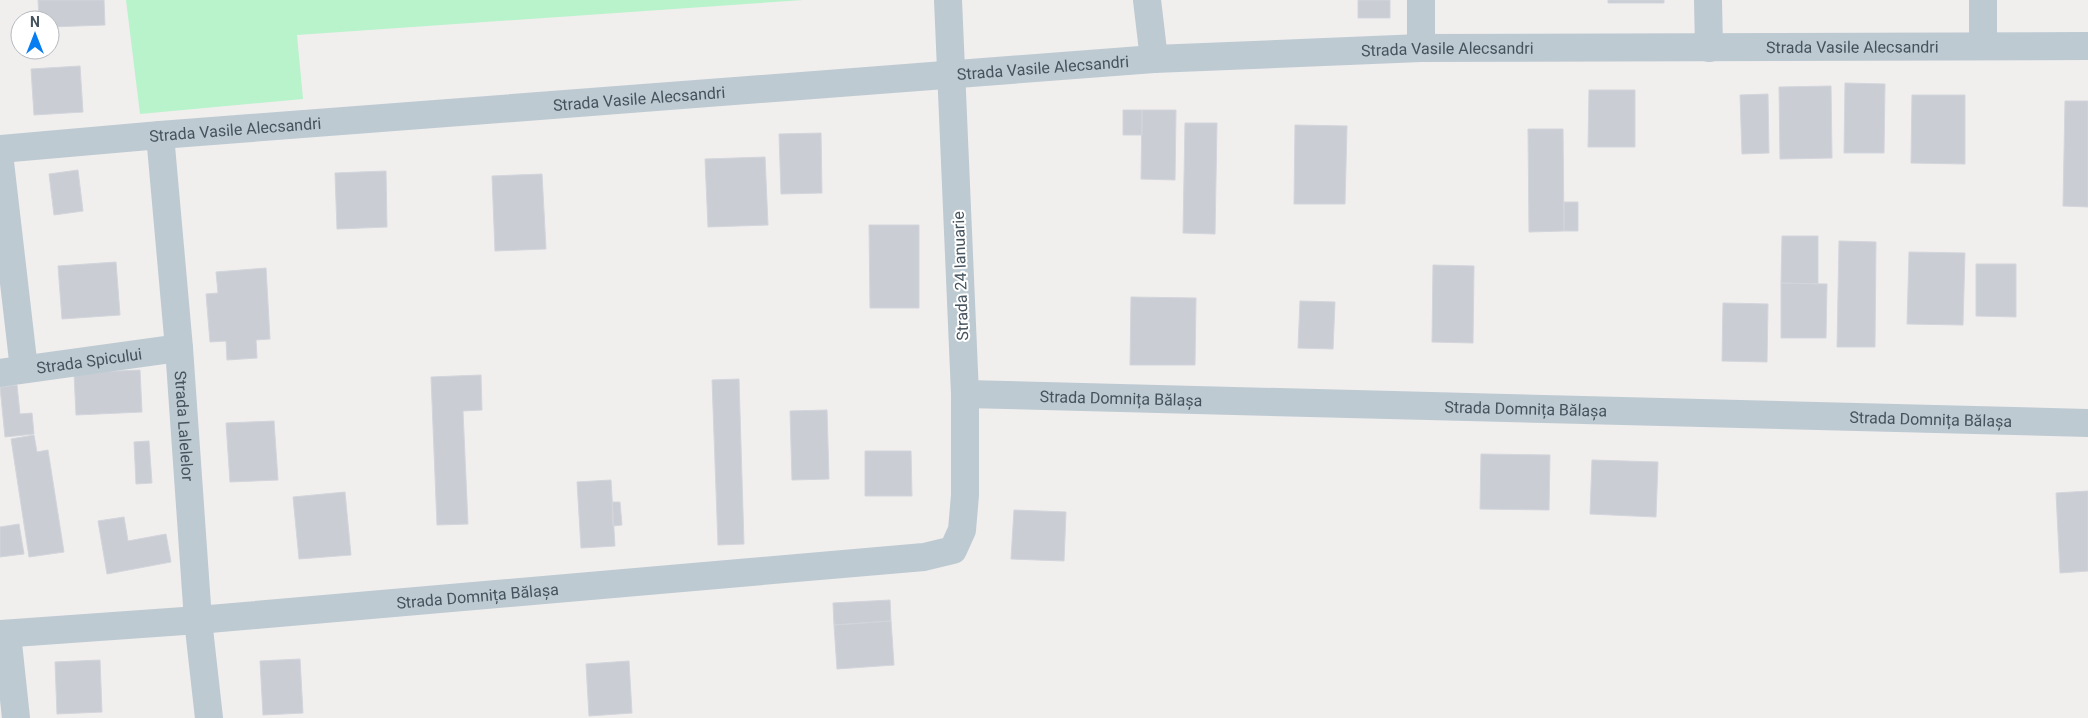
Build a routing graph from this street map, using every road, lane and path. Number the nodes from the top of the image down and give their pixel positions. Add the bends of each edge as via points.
1 (948, 0) edge
2 (1147, 0) edge
3 (1421, 0) edge
4 (1708, 0) edge
5 (1983, 0) edge
6 (1984, 46) junction
7 (2088, 46) edge
8 (1421, 48) junction
9 (1709, 48) junction
10 (1154, 58) junction
11 (952, 74) junction
12 (160, 135) junction
13 (0, 149) edge
14 (0, 162) edge
15 (179, 348) junction
16 (12, 371) edge
17 (965, 394) junction
18 (2088, 423) edge
19 (953, 550) joint
20 (198, 620) junction
21 (3, 634) edge
22 (16, 718) edge
23 (209, 718) edge

1 - 11 street, Strada 24 Ianuarie
2 - 10 street
3 - 8 street
4 - 9 street
5 - 6 street
6 - 7 street, Strada Vasile Alecsandri
6 - 9 street, Strada Vasile Alecsandri
8 - 9 street, Strada Vasile Alecsandri
8 - 10 street, Strada Vasile Alecsandri
10 - 11 street, Strada Vasile Alecsandri
11 - 12 street, Strada Vasile Alecsandri
11 - 17 street, Strada 24 Ianuarie
12 - 13 street, Strada Vasile Alecsandri
12 - 15 street, Strada Lalelelor
14 - 16 street
15 - 16 street, Strada Spicului
15 - 20 street, Strada Lalelelor
17 - 18 street, Strada Domnița Bălașa
17 - 19 street, Strada 24 Ianuarie via 965,495 962,530
19 - 20 street, Strada Domnița Bălașa via 924,557
20 - 21 street, Strada Domnița Bălașa
20 - 23 street, Strada Lalelelor
21 - 22 street

